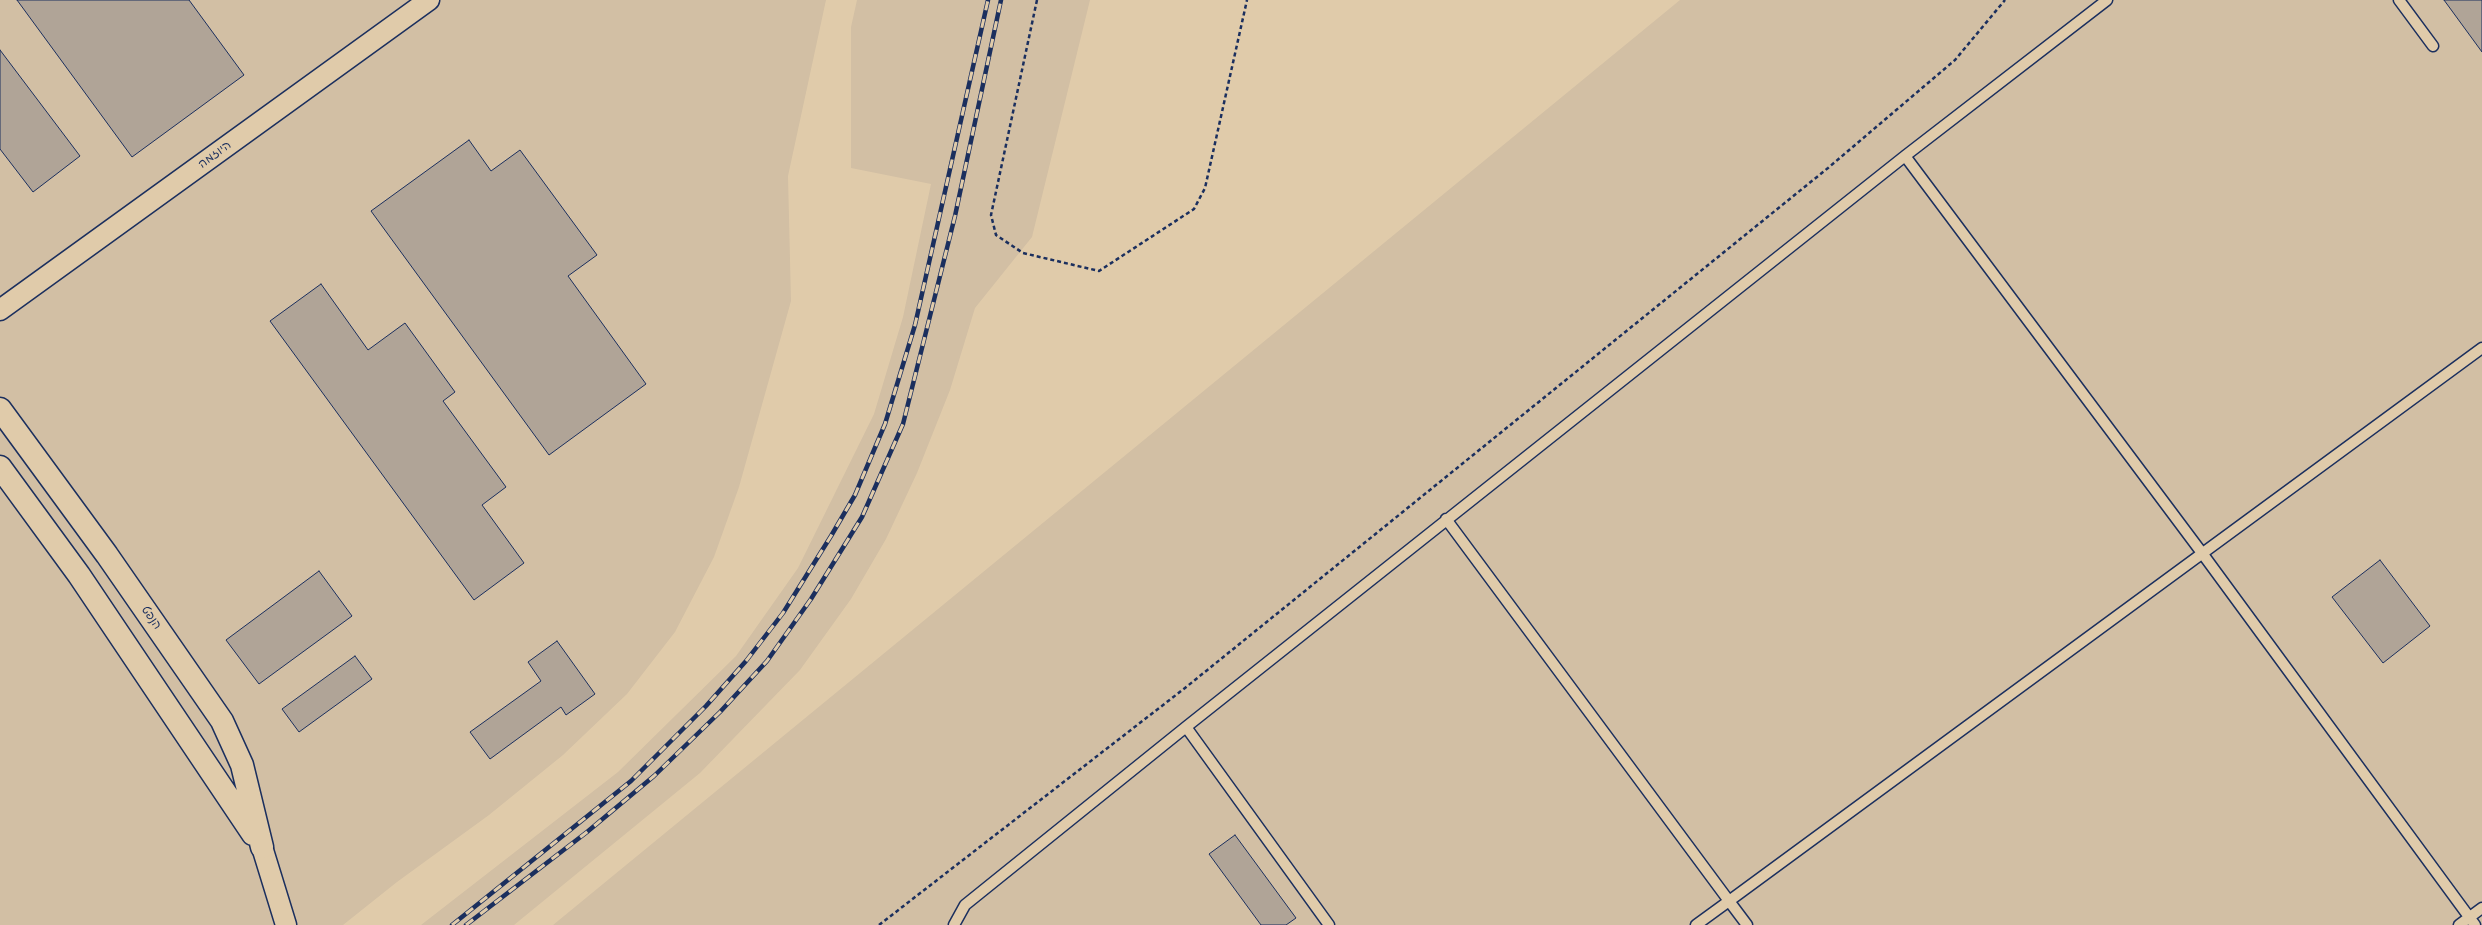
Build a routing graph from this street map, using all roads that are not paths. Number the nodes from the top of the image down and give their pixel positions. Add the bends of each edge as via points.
1 (429, 0) edge
2 (2107, 0) edge
3 (2399, 0) edge
4 (2433, 46) dead end
5 (1905, 156) junction
6 (0, 310) edge
7 (2482, 348) edge
8 (0, 409) edge
9 (0, 467) edge
10 (1446, 519) junction
11 (2202, 553) junction
12 (1186, 727) junction
13 (262, 847) junction
14 (1729, 900) junction
15 (2482, 908) edge
16 (2472, 921) edge
17 (286, 925) edge
18 (954, 925) edge
19 (1329, 925) edge
20 (1696, 925) edge
21 (1747, 925) edge
22 (2459, 925) edge

1 - 6 street, היוזמה
2 - 5 lane
3 - 4 lane
5 - 10 lane
5 - 11 lane
7 - 11 lane
8 - 13 street, הנפט via 107,555 222,722 242,765
9 - 13 street, הנפט via 79,575
10 - 12 lane
10 - 14 lane
11 - 14 lane
11 - 16 lane
12 - 18 lane via 965,905
12 - 19 lane
13 - 17 street, הנפט
14 - 20 lane
14 - 21 lane
15 - 16 lane
16 - 22 lane

